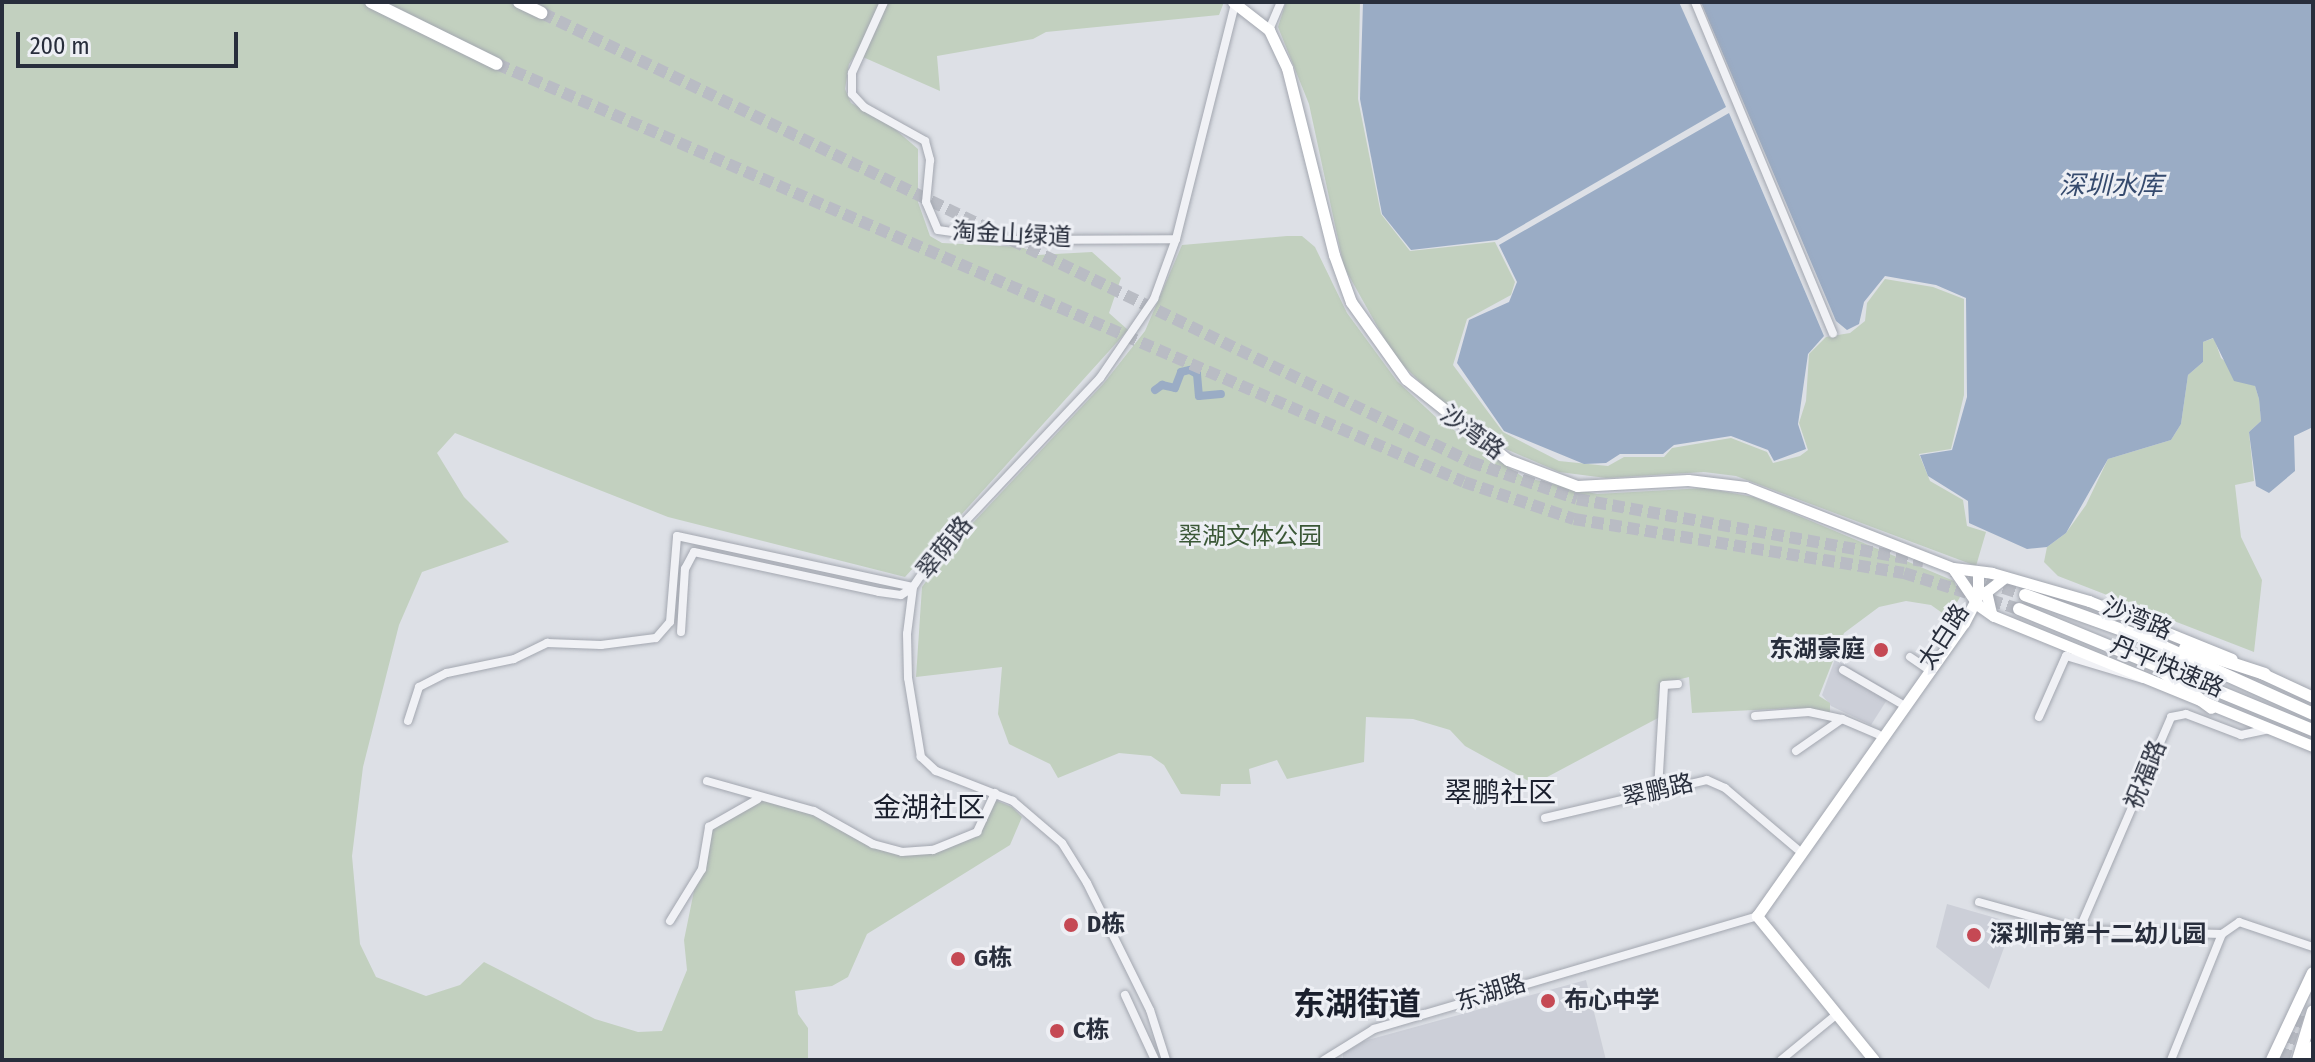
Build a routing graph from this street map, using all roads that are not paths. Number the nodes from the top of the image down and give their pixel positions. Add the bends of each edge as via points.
1 (371, 2) edge
2 (519, 2) edge
3 (884, 2) edge
4 (1281, 2) edge
5 (1695, 2) edge
6 (1234, 3) edge
7 (542, 13) tunnel mouth
8 (1269, 30) junction
9 (497, 64) tunnel mouth
10 (1176, 239) junction
11 (1833, 333) dead end
12 (1953, 568) junction
13 (1978, 575) junction
14 (2005, 577) junction
15 (913, 587) junction
16 (2025, 595) tunnel mouth
17 (1974, 596) junction
18 (2019, 609) tunnel mouth
19 (1994, 616) junction
20 (1964, 623) junction
21 (681, 632) dead end
22 (2144, 638) junction
23 (2141, 656) junction
24 (1910, 657) dead end
25 (1928, 669) junction
26 (1843, 670) dead end
27 (2265, 674) junction
28 (2149, 678) junction
29 (1678, 684) dead end
30 (2313, 697) edge
31 (1903, 705) junction
32 (2212, 708) junction
33 (2310, 712) edge
34 (1755, 716) dead end
35 (2039, 717) dead end
36 (1842, 719) junction
37 (408, 721) dead end
38 (2270, 729) junction
39 (2313, 730) edge
40 (1881, 736) junction
41 (2313, 746) edge
42 (1796, 751) dead end
43 (707, 781) dead end
44 (1658, 790) junction
45 (995, 793) junction
46 (758, 799) junction
47 (1545, 818) dead end
48 (1797, 849) junction
49 (1979, 902) dead end
50 (1754, 917) junction
51 (670, 921) dead end
52 (2079, 930) junction
53 (2222, 934) junction
54 (2313, 947) edge
55 (2313, 973) edge
56 (1125, 995) dead end
57 (2313, 1011) edge
58 (1834, 1016) junction
59 (2313, 1047) edge
60 (1155, 1060) edge
61 (1166, 1060) edge
62 (1324, 1060) edge
63 (1781, 1060) edge
64 (1865, 1060) edge
65 (1874, 1060) edge
66 (2171, 1060) edge
67 (2272, 1060) edge
68 (2298, 1060) edge
69 (2308, 1060) edge

1 - 9 highway
2 - 7 highway
3 - 10 street, 淘金山绿道 via 852,73 852,94 864,107 925,141 930,160 926,202 938,230 1009,240
4 - 8 street
5 - 11 street
6 - 8 main road, 沙湾路
6 - 10 street, 翠荫路
8 - 12 main road, 沙湾路 via 1300,104 1341,281 1387,357 1435,406 1508,460 1551,479 1598,488 1675,480 1746,487
10 - 15 street, 翠荫路 via 1154,299 1113,362 938,550
12 - 13 main road, 沙湾路
12 - 17 main road, 沙湾路
13 - 14 main road, 沙湾路
13 - 17 main road, 太白路
14 - 19 main road via 1986,592
14 - 27 main road, 沙湾路 via 2089,601
15 - 21 street via 901,595 879,592 694,552 685,569
15 - 37 street via 677,536 670,622 656,638 601,645 547,643 514,659 447,673 419,687
15 - 45 street, 翠荫路 via 908,678 921,757 936,771
16 - 22 highway, 丹平快速路
17 - 19 main road, 沙湾路
17 - 20 main road, 太白路
17 - 25 main road, 太白路
18 - 23 highway, 丹平快速路
19 - 20 main road via 1975,614
19 - 28 main road, 沙湾路
20 - 25 main road, 太白路
22 - 27 highway
22 - 33 highway, 丹平快速路
23 - 32 highway
23 - 39 highway, 丹平快速路
24 - 25 street
25 - 31 main road, 太白路
26 - 31 street
27 - 30 main road, 沙湾路
28 - 32 main road, 沙湾路
28 - 35 street via 2129,678 2066,656
29 - 44 street via 1664,685
31 - 40 main road, 太白路
32 - 38 main road, 沙湾路
34 - 36 street via 1809,712
36 - 40 street
36 - 42 street
38 - 41 main road, 沙湾路
38 - 52 street, 祝福路 via 2241,735 2186,714 2171,717
40 - 48 main road, 太白路
40 - 50 main road, 太白路
43 - 46 street
44 - 47 street, 翠鹏路
44 - 48 street, 翠鹏路 via 1707,780 1718,783
45 - 46 street via 977,832 920,852 889,850 826,815
45 - 61 street, 翠荫路 via 1047,826 1077,865 1150,1010
46 - 51 street via 709,827 702,869
48 - 50 main road, 太白路
49 - 52 street
50 - 58 main road
50 - 62 street, 东湖路 via 1374,1029
52 - 53 street
53 - 54 street via 2239,922
53 - 66 street
55 - 67 highway
56 - 60 street
57 - 68 highway
58 - 63 street
58 - 64 main road
58 - 65 main road
59 - 69 highway

